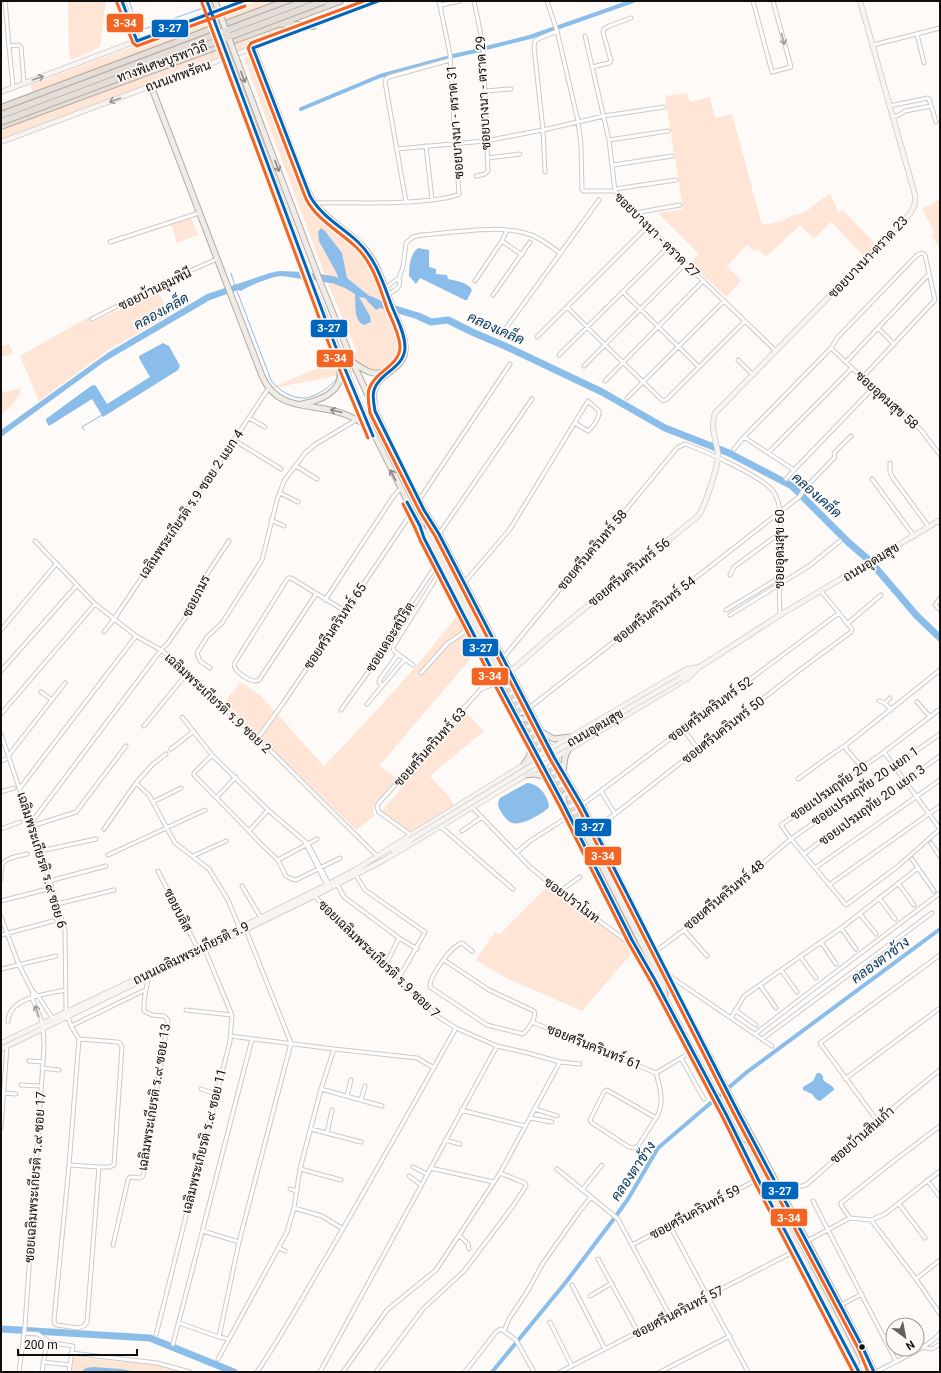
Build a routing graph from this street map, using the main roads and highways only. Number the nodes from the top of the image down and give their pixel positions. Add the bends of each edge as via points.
1 (122, 1) edge
2 (207, 1) edge
3 (215, 1) edge
4 (243, 1) edge
5 (287, 1) edge
6 (294, 1) edge
7 (305, 1) edge
8 (324, 1) edge
9 (340, 1) edge
10 (378, 1) edge
11 (860, 1) edge
12 (280, 24) junction
13 (313, 26) junction
14 (137, 40) junction
15 (253, 48) junction
16 (152, 86) junction
17 (1, 92) edge
18 (1, 110) edge
19 (1, 115) edge
20 (1, 122) edge
21 (1, 126) edge
22 (1, 142) edge
23 (342, 362) junction
24 (354, 363) junction
25 (391, 371) junction
26 (300, 405) junction
27 (375, 411) junction
28 (369, 427) junction
29 (718, 455) joint
30 (424, 510) junction
31 (940, 520) edge
32 (420, 526) junction
33 (699, 667) junction
34 (510, 672) junction
35 (503, 681) junction
36 (530, 710) junction
37 (517, 718) junction
38 (600, 720) junction
39 (604, 727) junction
40 (542, 732) junction
41 (570, 737) junction
42 (532, 745) junction
43 (569, 748) junction
44 (550, 749) junction
45 (538, 756) junction
46 (554, 757) junction
47 (542, 764) junction
48 (523, 766) junction
49 (563, 773) junction
50 (525, 775) junction
51 (507, 776) junction
52 (549, 777) junction
53 (512, 783) junction
54 (577, 796) junction
55 (564, 805) junction
56 (410, 837) junction
57 (394, 849) junction
58 (377, 856) junction
59 (369, 866) junction
60 (300, 901) junction
61 (280, 911) junction
62 (245, 928) junction
63 (196, 952) junction
64 (169, 965) junction
65 (678, 996) junction
66 (667, 1002) junction
67 (67, 1014) junction
68 (43, 1026) junction
69 (1, 1043) edge
70 (1, 1049) edge
71 (737, 1110) junction
72 (760, 1180) junction
73 (782, 1192) junction
74 (769, 1201) junction
75 (834, 1292) junction
76 (820, 1299) junction
77 (874, 1371) edge
78 (860, 1372) edge

1 - 14 main road
2 - 23 main road, bridge
3 -> 24 main road, bridge via 321,284
4 - 14 main road
5 - 18 highway
6 - 18 highway, bridge
7 - 19 highway, ทางพิเศษบูรพาวิถี, bridge
8 - 20 highway, ทางพิเศษบูรพาวิถี, bridge
9 - 12 highway, ถนนเทพรัตน
10 - 13 main road, ถนนเทพรัตน
11 - 29 main road, ซอยบางนา-ตราด 23 via 915,195 913,209 716,413 713,422
12 - 13 highway
12 - 21 highway, ถนนเทพรัตน
13 - 15 main road, ถนนเทพรัตน
17 -> 14 main road
15 - 16 main road, ถนนเทพรัตน
15 - 25 main road via 314,203 365,249 378,271 403,334 405,349 403,360
16 -> 22 main road, ถนนเทพรัตน
16 - 26 main road via 268,389 274,396
23 - 26 main road via 339,383 335,390
23 - 28 main road
24 - 25 main road via 372,374
24 - 27 main road
25 - 27 main road via 374,389
28 -> 26 main road via 345,414
27 - 30 main road
32 -> 28 main road
29 - 34 main road, ซอยศรีนครินทร์ 56 via 703,508 698,516
30 - 34 main road
30 - 35 main road via 428,527
31 - 33 main road, ถนนอุดมสุข via 780,615
32 - 35 main road via 428,535
32 - 35 main road via 493,672
33 - 38 main road, ถนนอุดมสุข via 688,669 671,678
33 - 39 main road, ถนนอุดมสุข via 689,677
33 - 56 main road, ถนนอุดมสุข, bridge
34 - 36 main road
35 - 37 main road
36 - 37 main road via 529,717
36 - 40 main road
37 - 42 main road
38 - 39 main road via 599,727
38 - 41 main road, ถนนอุดมสุข
39 - 43 main road, ถนนอุดมสุข
40 - 41 main road via 554,739
40 - 44 main road
41 - 44 main road, ถนนอุดมสุข
42 - 45 main road
42 - 48 main road
43 - 46 main road, ถนนอุดมสุข
43 - 49 main road
44 - 45 main road, ถนนอุดมสุข
44 - 46 main road
45 - 47 main road
45 - 48 main road, ถนนเฉลิมพระเกียรติ ร.9
46 - 47 main road, ถนนอุดมสุข
46 - 49 main road
47 - 50 main road, ถนนเฉลิมพระเกียรติ ร.9
47 - 52 main road
48 - 51 main road, ถนนเฉลิมพระเกียรติ ร.9
49 - 54 main road
50 - 52 main road
50 - 53 main road, ถนนเฉลิมพระเกียรติ ร.9
51 - 53 main road via 514,776
51 - 56 main road, ถนนเฉลิมพระเกียรติ ร.9
52 - 55 main road
53 - 59 main road, ถนนเฉลิมพระเกียรติ ร.9 via 384,860
54 - 55 main road via 571,793 565,795
54 - 65 main road
55 - 66 main road via 632,940
56 - 57 main road, ถนนเฉลิมพระเกียรติ ร.9
56 - 58 main road, ถนนเฉลิมพระเกียรติ ร.9
57 - 58 main road, ถนนเฉลิมพระเกียรติ ร.9
57 - 59 main road, ถนนเฉลิมพระเกียรติ ร.9
58 - 60 main road, ถนนเฉลิมพระเกียรติ ร.9
59 - 60 main road, ถนนเฉลิมพระเกียรติ ร.9
60 - 61 main road, ถนนเฉลิมพระเกียรติ ร.9
61 - 62 main road, ถนนเฉลิมพระเกียรติ ร.9
61 - 62 main road, ถนนเฉลิมพระเกียรติ ร.9 via 261,918
62 - 63 main road, ถนนเฉลิมพระเกียรติ ร.9
62 - 63 main road, ถนนเฉลิมพระเกียรติ ร.9 via 205,950
63 - 64 main road, ถนนเฉลิมพระเกียรติ ร.9
64 - 67 main road, ถนนเฉลิมพระเกียรติ ร.9
64 - 67 main road, ถนนเฉลิมพระเกียรติ ร.9 via 149,977
65 - 66 main road via 666,980 586,830 662,983
65 - 71 main road
66 - 72 main road
67 - 68 main road, ถนนเฉลิมพระเกียรติ ร.9
67 - 68 main road, ถนนเฉลิมพระเกียรติ ร.9
68 - 69 main road, ถนนเฉลิมพระเกียรติ ร.9
68 - 70 main road, ถนนเฉลิมพระเกียรติ ร.9
71 - 73 main road
71 - 77 main road, bridge via 842,1316
72 - 74 main road
72 - 78 main road, bridge via 835,1319
73 - 74 main road via 783,1201 780,1205
73 - 75 main road
74 - 76 main road
75 - 76 main road via 827,1287 823,1288
75 - 77 main road
76 - 78 main road

